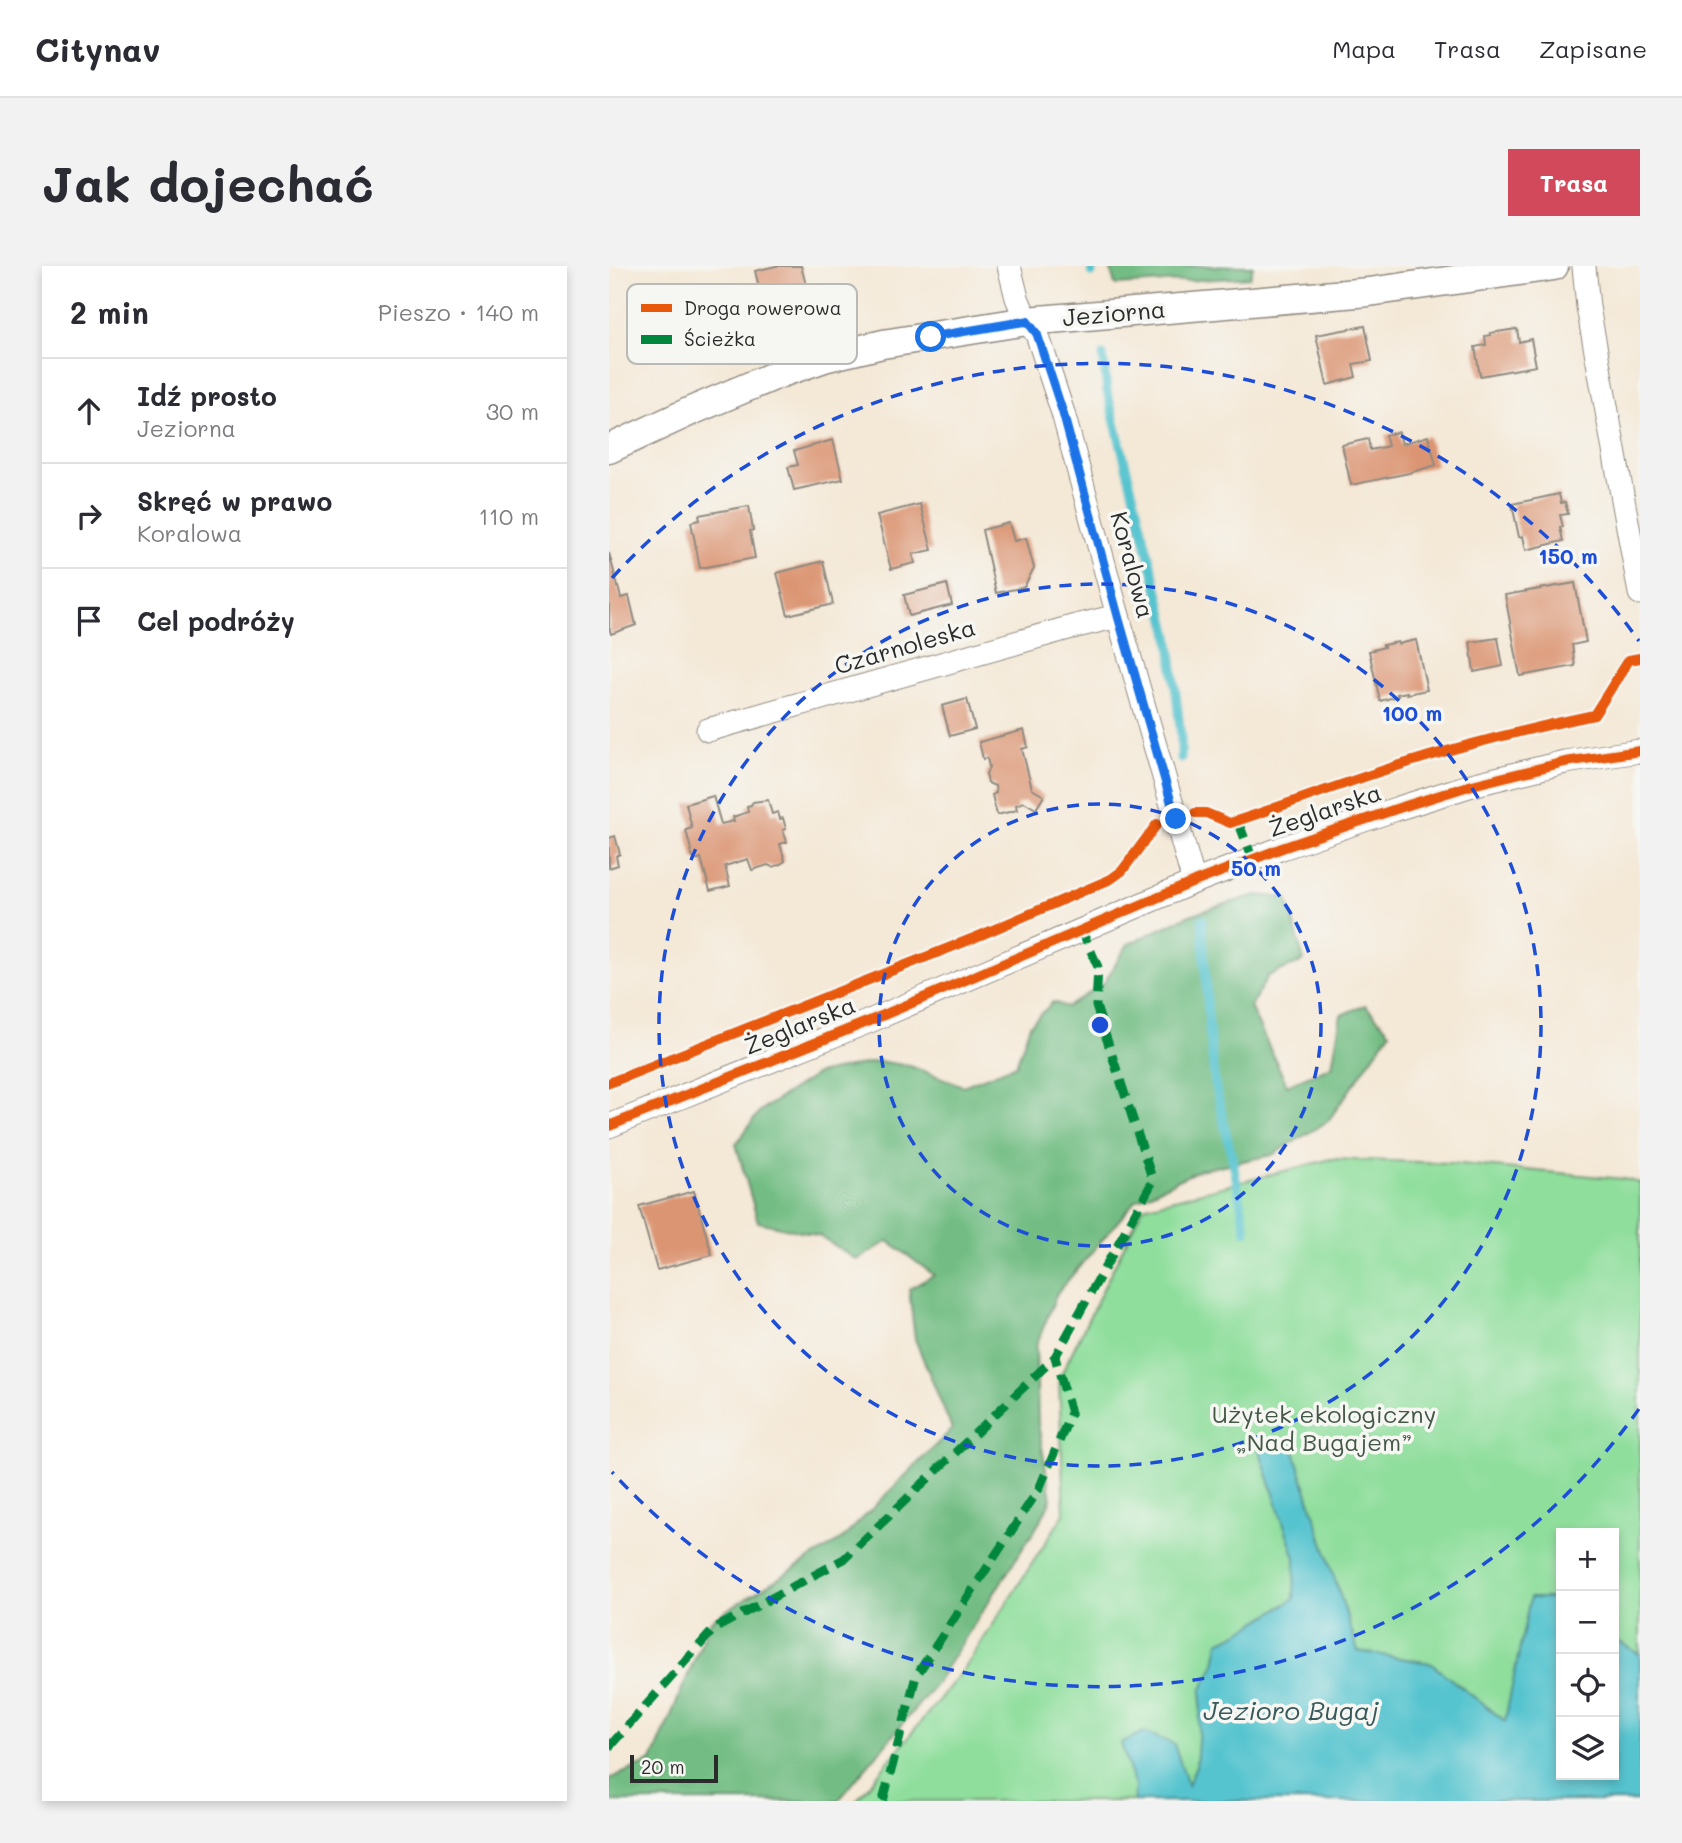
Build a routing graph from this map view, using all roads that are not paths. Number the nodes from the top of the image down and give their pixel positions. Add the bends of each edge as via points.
1 (1009, 266) edge
2 (1554, 266) edge
3 (1584, 266) edge
4 (1027, 321) junction
5 (857, 350) edge
6 (807, 364) edge
7 (609, 449) edge
8 (1640, 593) edge
9 (1118, 616) junction
10 (708, 730) dead end
11 (1640, 751) edge
12 (1194, 883) junction
13 (609, 1126) edge

1 - 4 street, Koralowa
2 - 4 street, Jeziorna via 1369,292
3 - 8 street
4 - 5 street, Jeziorna
4 - 9 street, Koralowa via 1037,334 1063,413
6 - 7 street, Jeziorna
9 - 10 street, Czarnoleska
9 - 12 street, Koralowa
11 - 12 street, Żeglarska via 1565,762 1472,785 1282,848
12 - 13 street, Żeglarska

